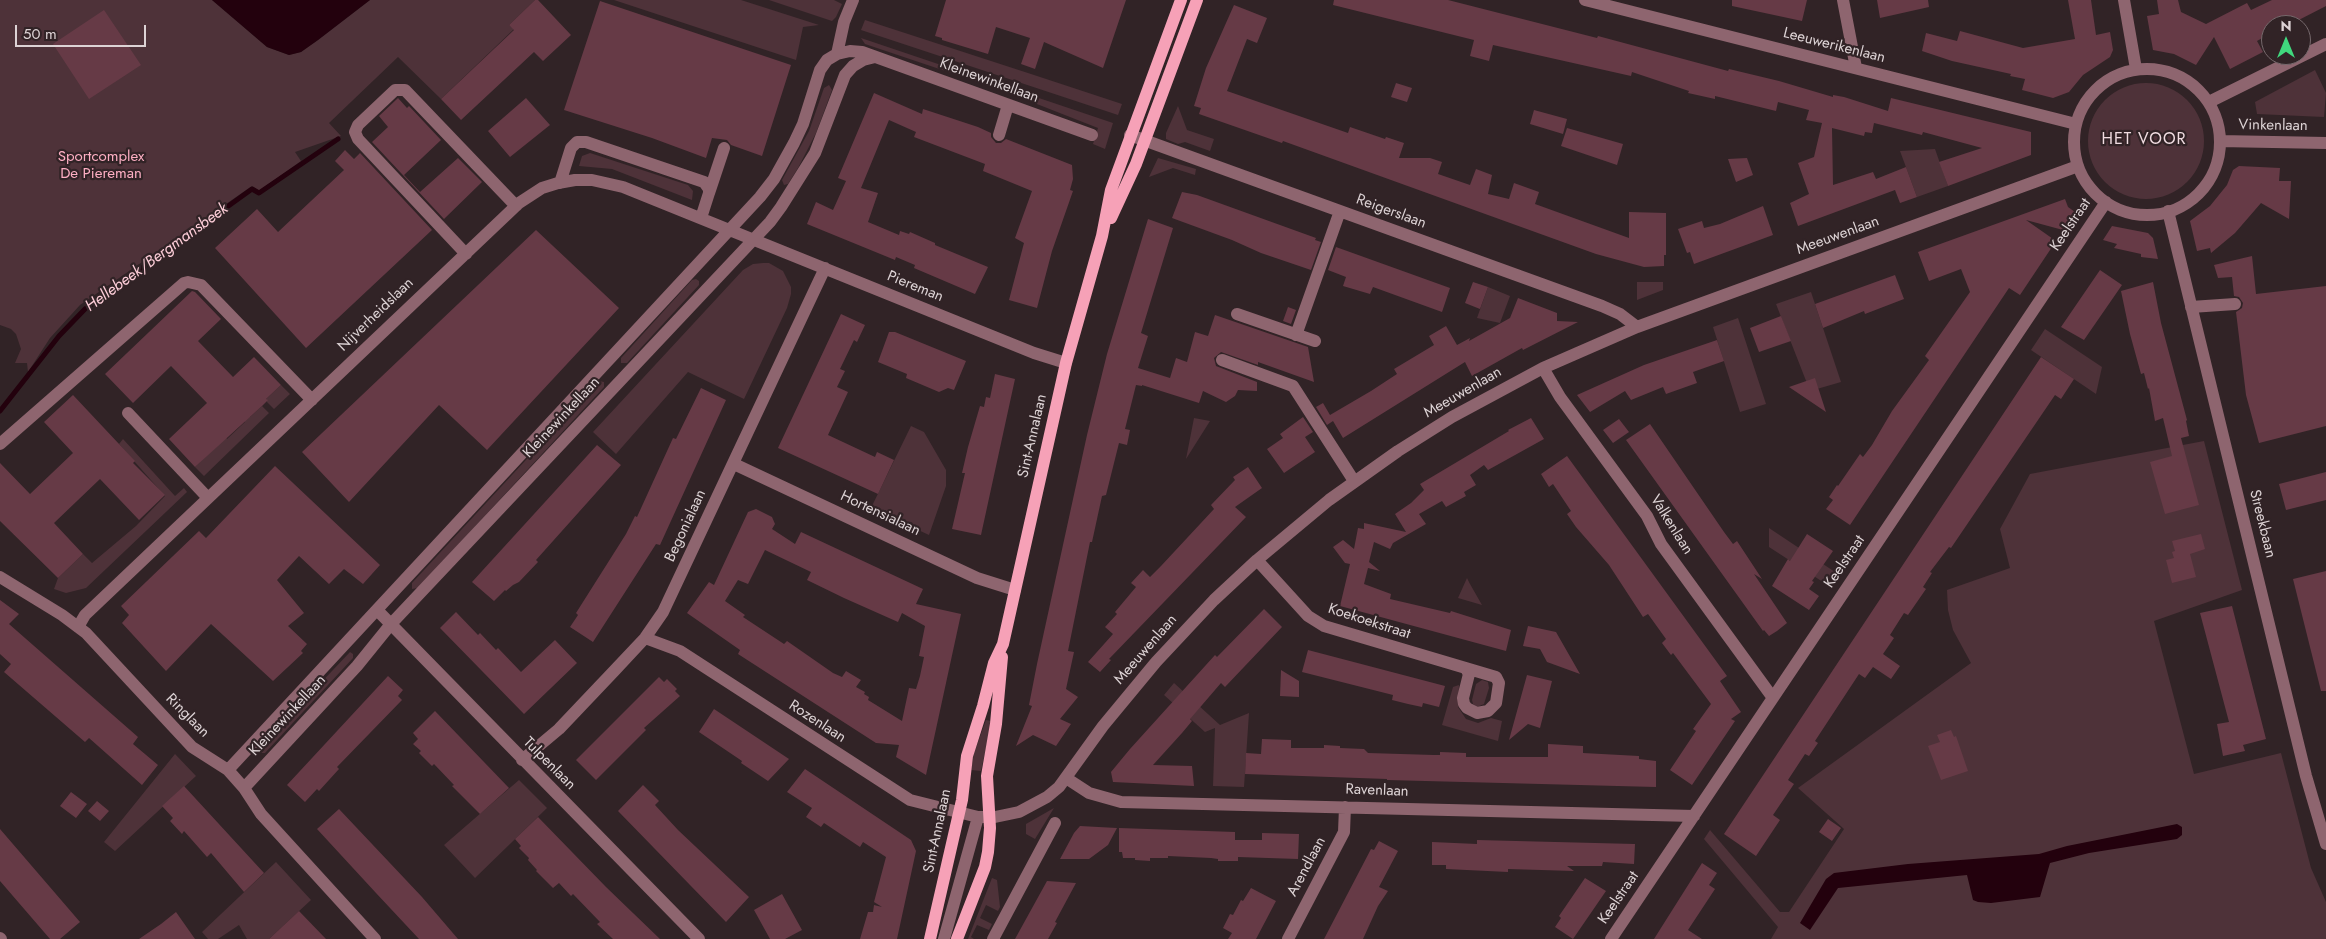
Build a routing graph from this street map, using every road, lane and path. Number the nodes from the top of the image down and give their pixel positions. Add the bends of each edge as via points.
1 (853, 0) edge
2 (1181, 0) edge
3 (1197, 0) edge
4 (1585, 0) edge
5 (1843, 0) edge
6 (2124, 0) edge
7 (2326, 44) edge
8 (838, 54) junction
9 (875, 57) junction
10 (1856, 68) junction
11 (2136, 69) junction
12 (2209, 102) junction
13 (1008, 105) junction
14 (2076, 124) junction
15 (1000, 135) dead end
16 (1092, 135) dead end
17 (1130, 135) junction
18 (1144, 140) junction
19 (2220, 141) junction
20 (2326, 143) edge
21 (724, 148) dead end
22 (2078, 166) junction
23 (560, 183) junction
24 (709, 193) junction
25 (2106, 202) junction
26 (516, 206) junction
27 (1340, 211) junction
28 (2168, 211) junction
29 (701, 218) junction
30 (729, 230) junction
31 (1102, 236) junction
32 (753, 239) junction
33 (466, 254) junction
34 (825, 268) junction
35 (2235, 304) dead end
36 (2191, 307) junction
37 (1237, 314) dead end
38 (1637, 327) junction
39 (1296, 335) junction
40 (1315, 341) dead end
41 (1222, 360) dead end
42 (1066, 363) junction
43 (1543, 368) junction
44 (312, 400) junction
45 (128, 413) dead end
46 (0, 444) edge
47 (734, 464) junction
48 (1354, 482) junction
49 (208, 498) junction
50 (1257, 560) junction
51 (0, 577) edge
52 (1015, 590) junction
53 (377, 610) junction
54 (391, 624) junction
55 (78, 626) junction
56 (645, 638) junction
57 (1003, 644) junction
58 (1466, 668) dead end
59 (1773, 698) junction
60 (522, 760) junction
61 (228, 770) junction
62 (1066, 778) junction
63 (244, 788) junction
64 (1345, 806) junction
65 (959, 814) junction
66 (1694, 816) junction
67 (984, 818) junction
68 (1055, 823) dead end
69 (2326, 844) edge
70 (375, 939) edge
71 (699, 939) edge
72 (930, 939) edge
73 (944, 939) edge
74 (957, 939) edge
75 (993, 939) edge
76 (1288, 939) edge
77 (1611, 939) edge

1 - 8 street via 844,22
2 - 17 main road, Sint-Annalaan
3 - 18 main road, Sint-Annalaan
4 - 10 street, Leeuwerikenlaan
5 - 10 street
6 - 11 street
7 - 12 street
8 - 9 street, Kleinewinkellaan via 850,51
8 - 30 street, Kleinewinkellaan via 827,60 820,70 803,124 774,179
9 - 13 street, Kleinewinkellaan
9 - 32 street, Kleinewinkellaan via 853,66 845,75 815,153 781,208
10 - 14 street, Leeuwerikenlaan
11 - 12 street via 2170,72 2191,84
11 - 14 street via 2098,88 2081,110
12 - 19 street via 2218,123
13 - 15 street
13 - 16 street, Kleinewinkellaan
14 - 22 street via 2073,142
17 - 18 street, Reigerslaan
17 - 31 main road, Sint-Annalaan via 1111,190
18 - 27 street, Reigerslaan
18 - 31 main road, Sint-Annalaan via 1127,186
19 - 20 street, Vinkenlaan
19 - 28 street via 2216,164 2205,186 2183,205
21 - 24 street
22 - 25 street via 2088,186
22 - 38 street, Meeuwenlaan
23 - 24 street via 570,148 581,141 700,180 707,185
23 - 26 street, Nijverheidslaan via 542,188
23 - 29 street, Nijverheidslaan via 575,180 608,182
24 - 29 street
25 - 28 street via 2134,213
25 - 59 street, Keelstraat
26 - 33 street, Nijverheidslaan
26 - 33 street via 405,90 394,90 358,125 355,132 358,139
27 - 38 street, Reigerslaan via 1611,309
27 - 39 street
28 - 36 street, Streekbaan
29 - 30 street, Nijverheidslaan
30 - 32 street, Nijverheidslaan
30 - 53 street, Kleinewinkellaan
31 - 42 main road, Sint-Annalaan
32 - 34 street, Piereman
32 - 54 street, Kleinewinkellaan
33 - 44 street, Nijverheidslaan
34 - 42 street, Piereman via 1041,356
34 - 47 street, Begonialaan
35 - 36 street
36 - 69 street, Streekbaan via 2306,776
37 - 39 street
38 - 43 street, Meeuwenlaan
39 - 40 street
41 - 48 street via 1293,386
42 - 52 main road, Sint-Annalaan
43 - 48 street, Meeuwenlaan via 1452,417
43 - 59 street, Valkenlaan via 1647,516 1661,544
44 - 46 street via 201,285 192,281 184,283
44 - 49 street, Nijverheidslaan
45 - 49 street
47 - 52 street, Hortensialaan via 977,578
47 - 56 street, Begonialaan via 675,588
48 - 50 street, Meeuwenlaan
49 - 55 street, Nijverheidslaan via 85,615
50 - 58 street, Koekoekstraat via 1308,616 1324,626
50 - 62 street, Meeuwenlaan via 1174,641 1103,726
51 - 55 street, Ringlaan
52 - 57 main road, Sint-Annalaan
53 - 54 street, Tulpenlaan
53 - 61 street, Kleinewinkellaan
54 - 60 street, Tulpenlaan
54 - 63 street, Kleinewinkellaan via 357,666
55 - 61 street, Ringlaan via 192,747
56 - 60 street, Begonialaan via 559,729
56 - 65 street, Rozenlaan via 680,651 903,797
57 - 65 main road, Sint-Annalaan via 994,663 967,756
57 - 67 main road, Sint-Annalaan via 996,724 986,776
59 - 66 street, Keelstraat
60 - 71 street, Tulpenlaan
61 - 63 street, Ringlaan
62 - 64 street, Ravenlaan via 1089,793 1121,802
62 - 67 street, Meeuwenlaan via 1053,792 1019,812
63 - 70 street, Ringlaan via 261,814
64 - 66 street, Ravenlaan
64 - 76 street, Arendlaan via 1344,832
65 - 67 street, Rozenlaan
65 - 72 main road, Sint-Annalaan
66 - 77 street, Keelstraat
67 - 73 street, Sint-Annalaan
67 - 74 main road, Sint-Annalaan via 990,841 986,864
68 - 75 street

